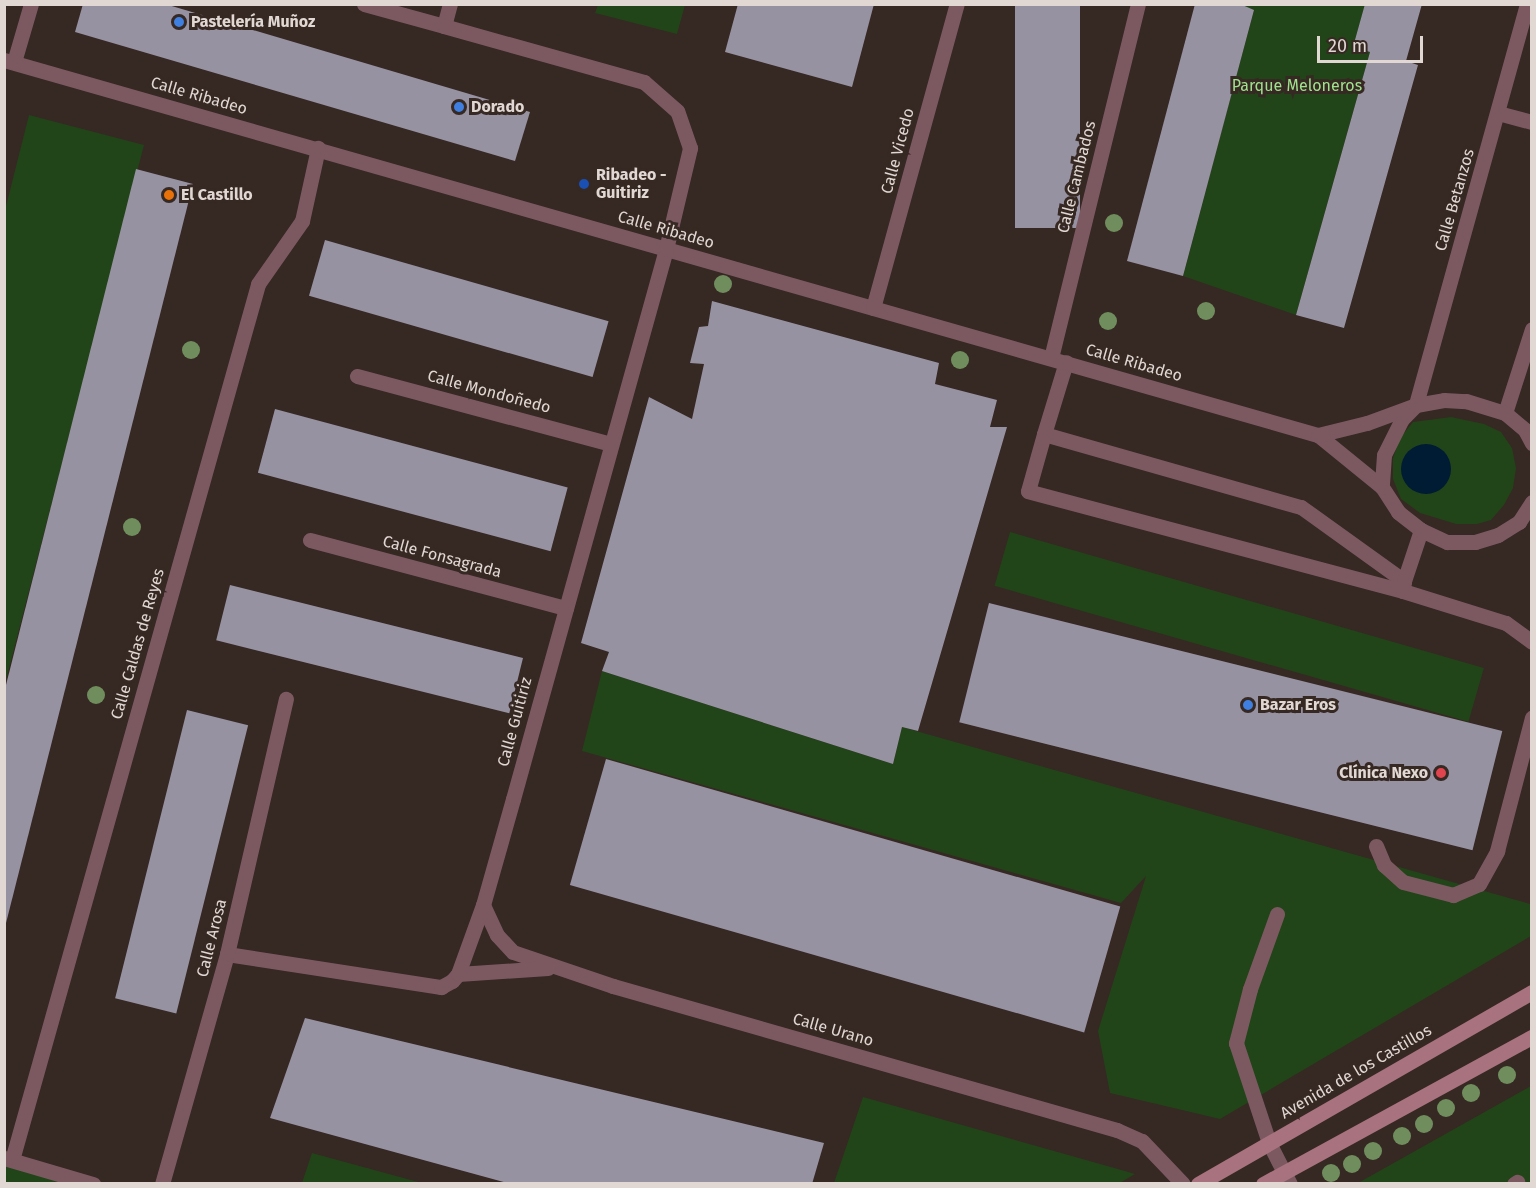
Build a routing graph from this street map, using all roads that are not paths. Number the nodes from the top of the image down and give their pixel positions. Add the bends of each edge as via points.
1 (31, 4) edge
2 (364, 4) edge
3 (450, 4) edge
4 (957, 4) edge
5 (1138, 4) edge
6 (1527, 4) edge
7 (444, 26) junction
8 (9, 61) edge
9 (1498, 113) junction
10 (1532, 122) edge
11 (318, 148) junction
12 (666, 249) junction
13 (873, 308) junction
14 (1532, 329) edge
15 (1058, 360) junction
16 (357, 376) dead end
17 (1416, 405) junction
18 (1505, 413) junction
19 (1044, 434) junction
20 (1318, 435) junction
21 (1532, 443) edge
22 (611, 444) junction
23 (1382, 487) junction
24 (1532, 502) edge
25 (1526, 523) edge
26 (1421, 530) junction
27 (310, 540) dead end
28 (1403, 586) junction
29 (566, 608) junction
30 (1532, 642) edge
31 (286, 699) dead end
32 (1532, 718) edge
33 (1376, 846) dead end
34 (483, 905) junction
35 (1277, 914) dead end
36 (227, 954) junction
37 (557, 968) junction
38 (458, 974) junction
39 (1532, 992) edge
40 (1532, 1037) edge
41 (1269, 1143) junction
42 (8, 1159) edge
43 (1287, 1178) edge
44 (93, 1184) edge
45 (162, 1184) edge
46 (1183, 1184) edge
47 (1198, 1184) edge
48 (1263, 1184) edge

1 - 8 street
2 - 7 street, Calle Guitiriz
3 - 7 street
4 - 13 street, Calle Vicedo
5 - 15 street, Calle Cambados
6 - 9 street, Calle Betanzos
7 - 12 street, Calle Guitiriz via 644,82 677,111 690,148
8 - 11 street, Calle Ribadeo
9 - 10 street
9 - 17 street, Calle Betanzos
11 - 12 street, Calle Ribadeo
11 - 42 street, Calle Caldas de Reyes via 303,221 258,284
12 - 13 street, Calle Ribadeo
12 - 22 street, Calle Guitiriz
13 - 15 street, Calle Ribadeo
14 - 18 street
15 - 19 street, Calle Cambados
15 - 20 street, Calle Ribadeo
16 - 22 street, Calle Mondoñedo
17 - 18 street, Calle Ribadeo via 1444,400
17 - 20 street, Calle Ribadeo
17 - 23 street via 1402,419 1384,454
18 - 21 street via 1525,430
19 - 28 street via 1301,507
19 - 28 street, Calle Cambados via 1028,491
20 - 23 street, Calle Ribadeo
22 - 29 street, Calle Guitiriz
23 - 26 street, Calle Ribadeo via 1398,512
24 - 25 street
25 - 26 street, Calle Ribadeo via 1475,543 1447,542
26 - 28 street
27 - 29 street, Calle Fonsagrada
28 - 30 street via 1506,623
29 - 34 street, Calle Guitiriz
31 - 36 street, Calle Arosa
32 - 33 street via 1497,851 1479,884 1453,895 1403,882 1384,865
34 - 37 street, Calle Urano via 497,935 513,951
34 - 38 street, Calle Guitiriz
35 - 41 street via 1250,989 1236,1043
36 - 38 street via 441,987
36 - 45 street, Calle Arosa
37 - 38 street
37 - 46 street, Calle Urano via 1117,1130 1142,1141
39 - 41 street, Avenida de los Castillos
40 - 43 street
41 - 43 street
41 - 47 street, Avenida de los Castillos
42 - 44 street
43 - 48 street

